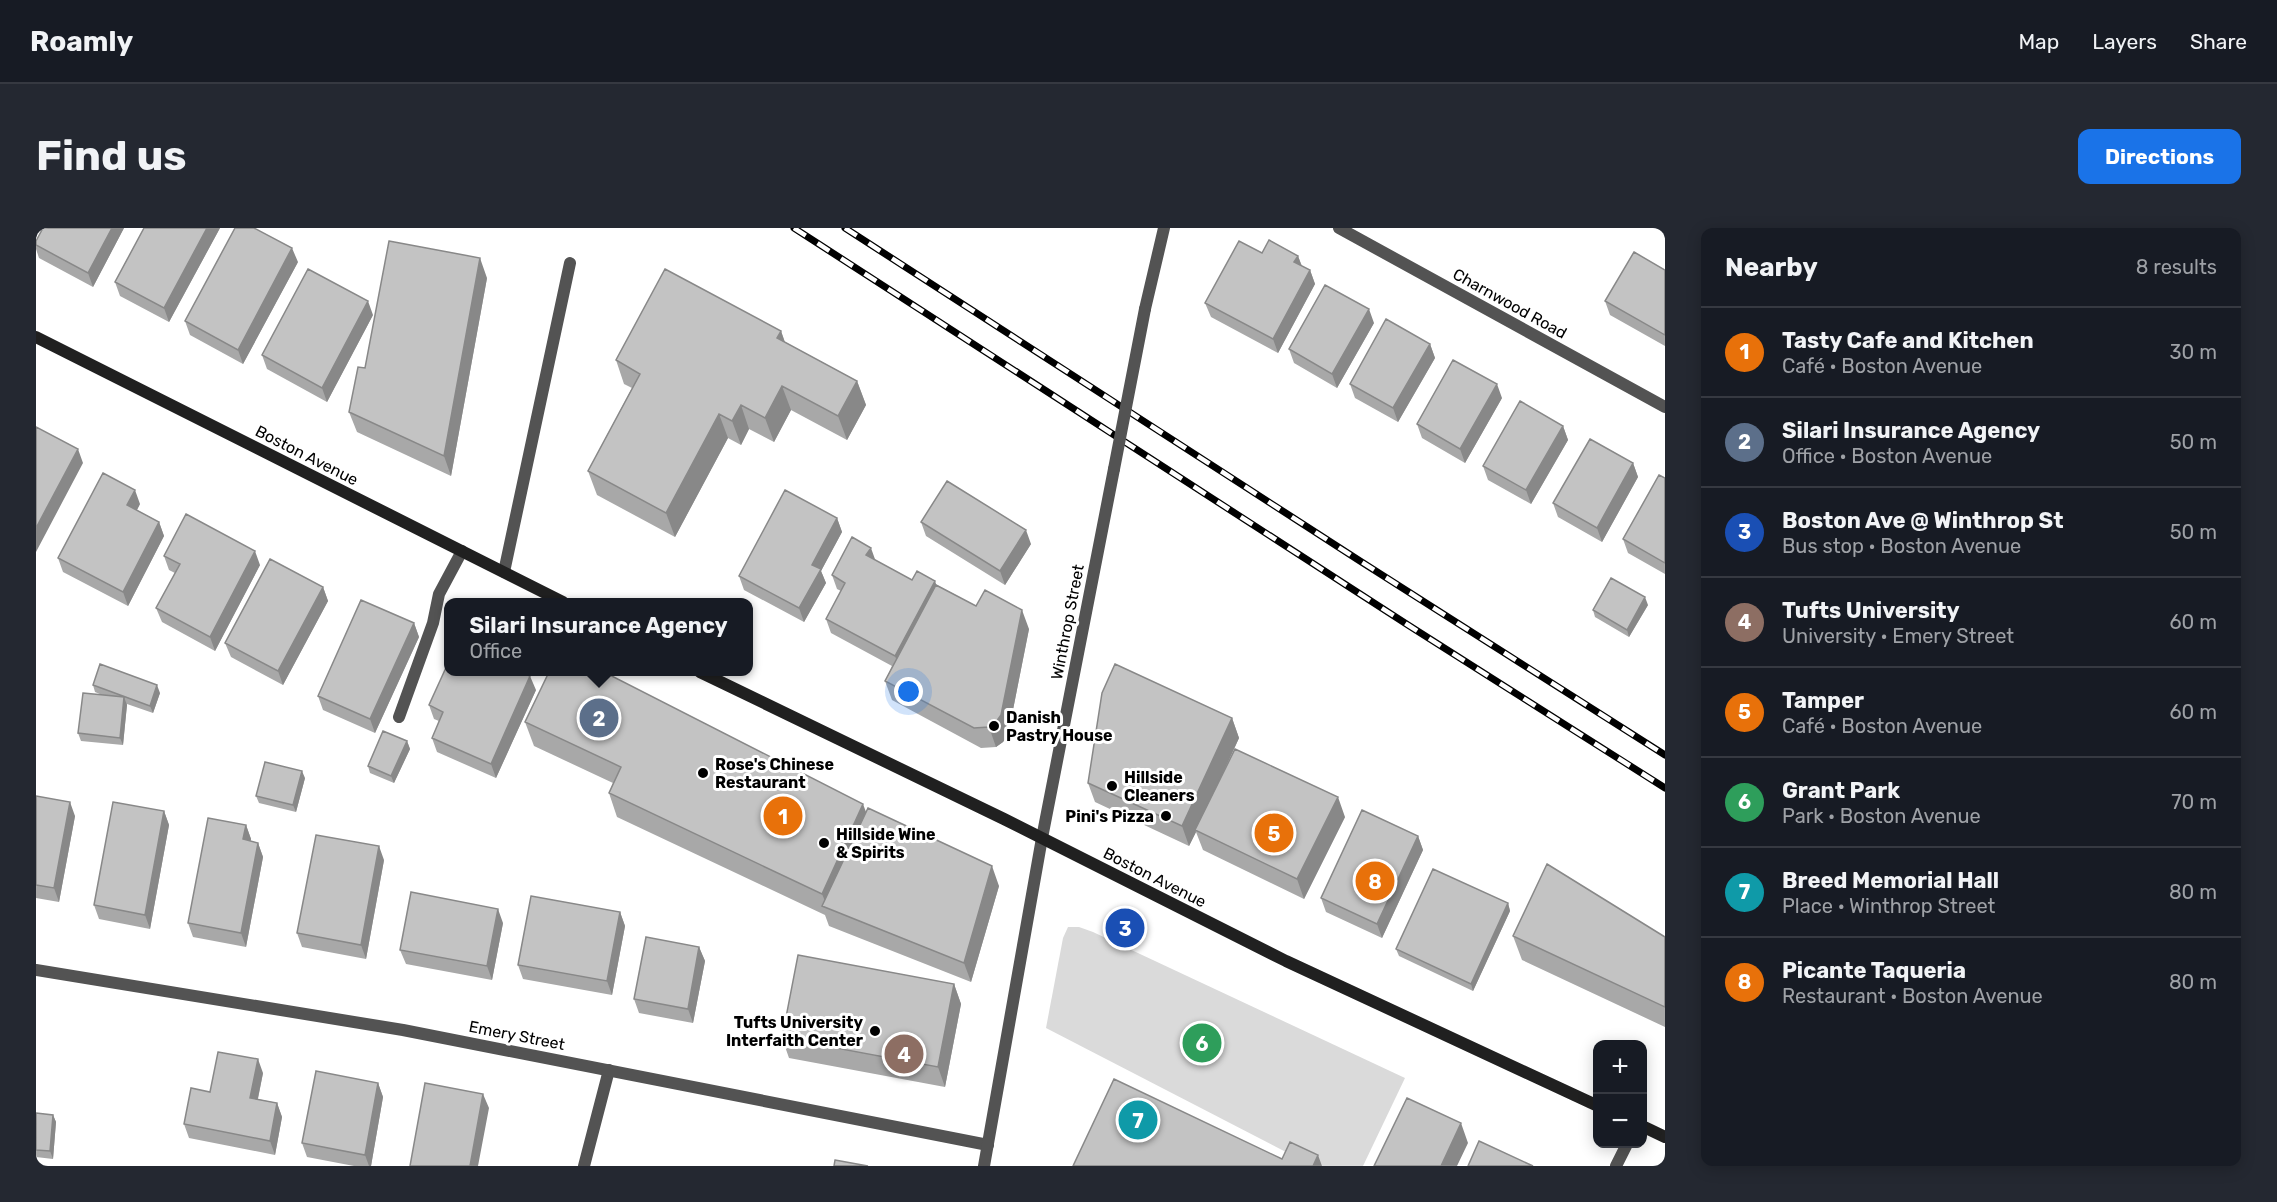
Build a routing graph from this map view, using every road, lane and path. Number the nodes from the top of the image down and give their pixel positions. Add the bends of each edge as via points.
1 (1164, 228) edge
2 (1339, 228) edge
3 (570, 263) dead end
4 (36, 337) edge
5 (1665, 407) edge
6 (462, 551) junction
7 (504, 573) junction
8 (553, 598) edge
9 (708, 676) edge
10 (399, 717) dead end
11 (1042, 838) junction
12 (36, 970) edge
13 (609, 1070) junction
14 (1593, 1104) edge
15 (1647, 1128) edge
16 (1665, 1137) edge
17 (988, 1145) junction
18 (1625, 1148) edge
19 (584, 1166) edge
20 (984, 1166) edge
21 (1616, 1166) edge

1 - 11 street, Winthrop Street, bridge
2 - 5 street, Charnwood Road
3 - 7 street
4 - 6 main road, Boston Avenue
6 - 7 main road, Boston Avenue
6 - 10 street via 439,594 433,623
7 - 8 main road, Boston Avenue
9 - 11 main road, Boston Avenue
11 - 14 main road, Boston Avenue via 1286,961
11 - 17 street, Winthrop Street
12 - 13 street, Emery Street via 404,1030
13 - 17 street, Emery Street
13 - 19 street
15 - 16 main road
17 - 20 street, Winthrop Street
18 - 21 street

